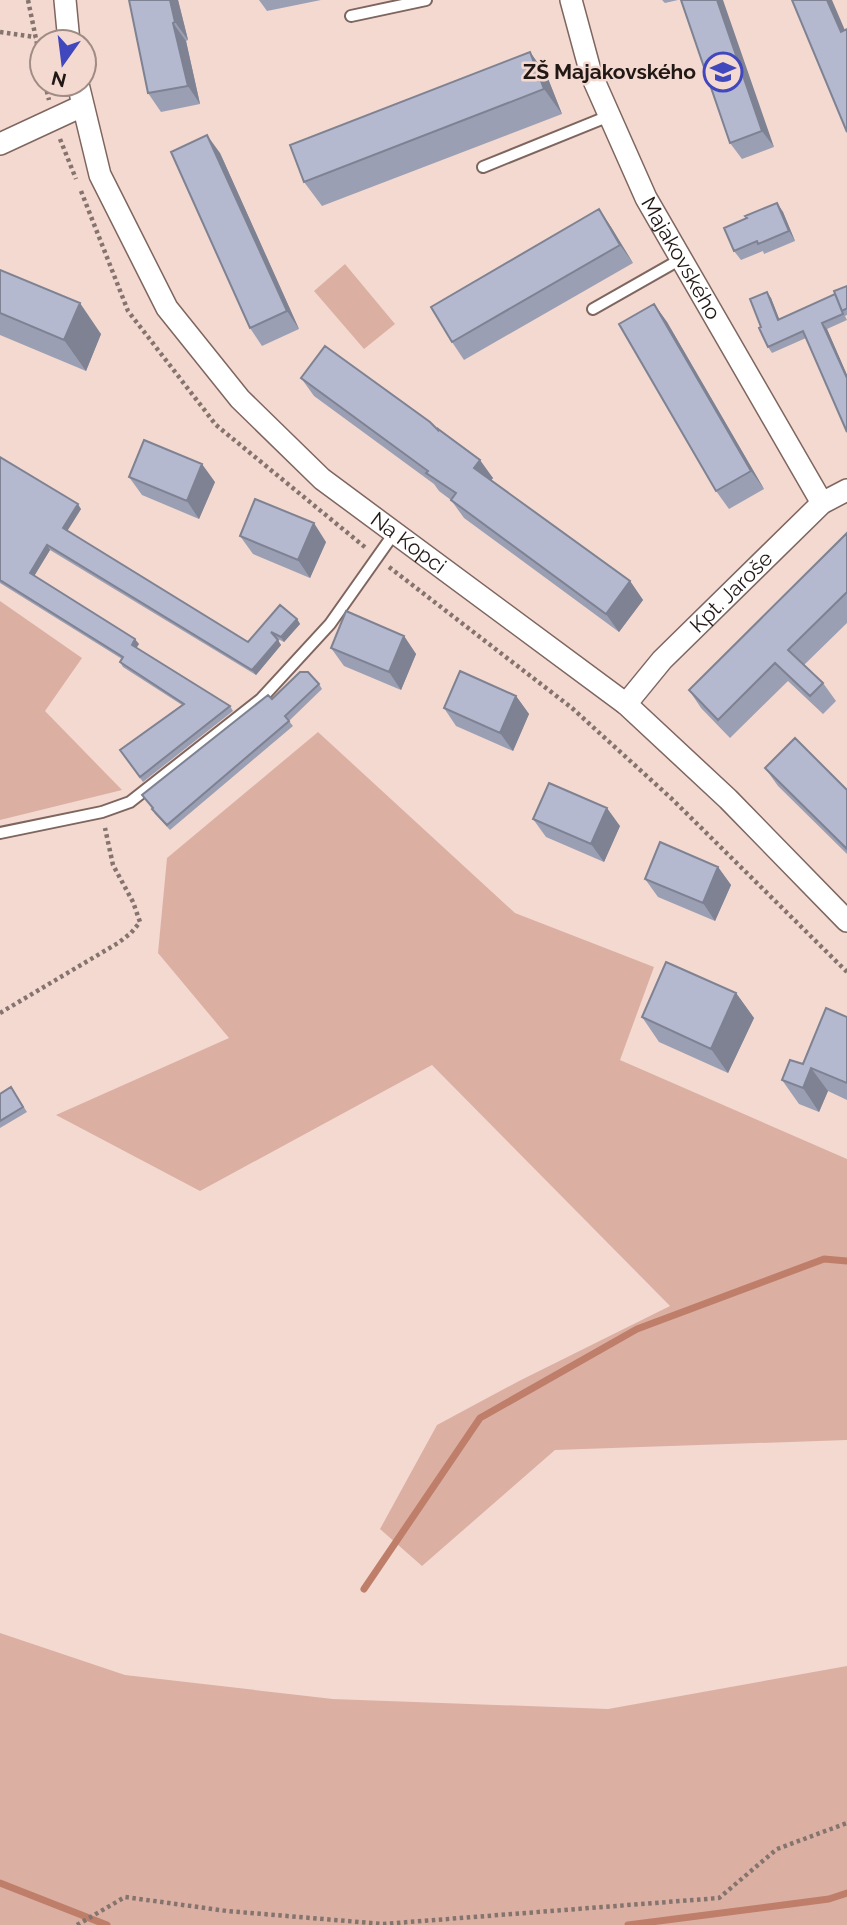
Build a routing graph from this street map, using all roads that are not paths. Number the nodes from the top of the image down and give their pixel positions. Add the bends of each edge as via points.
1 (65, 0) edge
2 (426, 0) edge
3 (571, 0) edge
4 (351, 16) dead end
5 (68, 28) edge
6 (81, 98) edge
7 (82, 106) junction
8 (609, 116) junction
9 (0, 145) edge
10 (483, 167) dead end
11 (681, 259) junction
12 (593, 309) dead end
13 (847, 489) edge
14 (822, 503) junction
15 (395, 533) junction
16 (626, 704) junction
17 (0, 833) edge
18 (847, 921) edge

1 - 5 street
2 - 4 lane
3 - 8 street, Majakovského via 591,74
6 - 7 street, Na Kopci
7 - 9 street
7 - 15 street, Na Kopci via 100,175 167,309 240,399 322,479
8 - 10 lane
8 - 11 street, Majakovského via 646,198
11 - 12 lane
11 - 14 street, Majakovského
13 - 14 street, Kpt. Jaroše
14 - 16 street, Kpt. Jaroše via 662,660
15 - 16 street, Na Kopci
15 - 17 lane via 330,624 261,699 130,802
16 - 18 street, Na Kopci via 728,799

